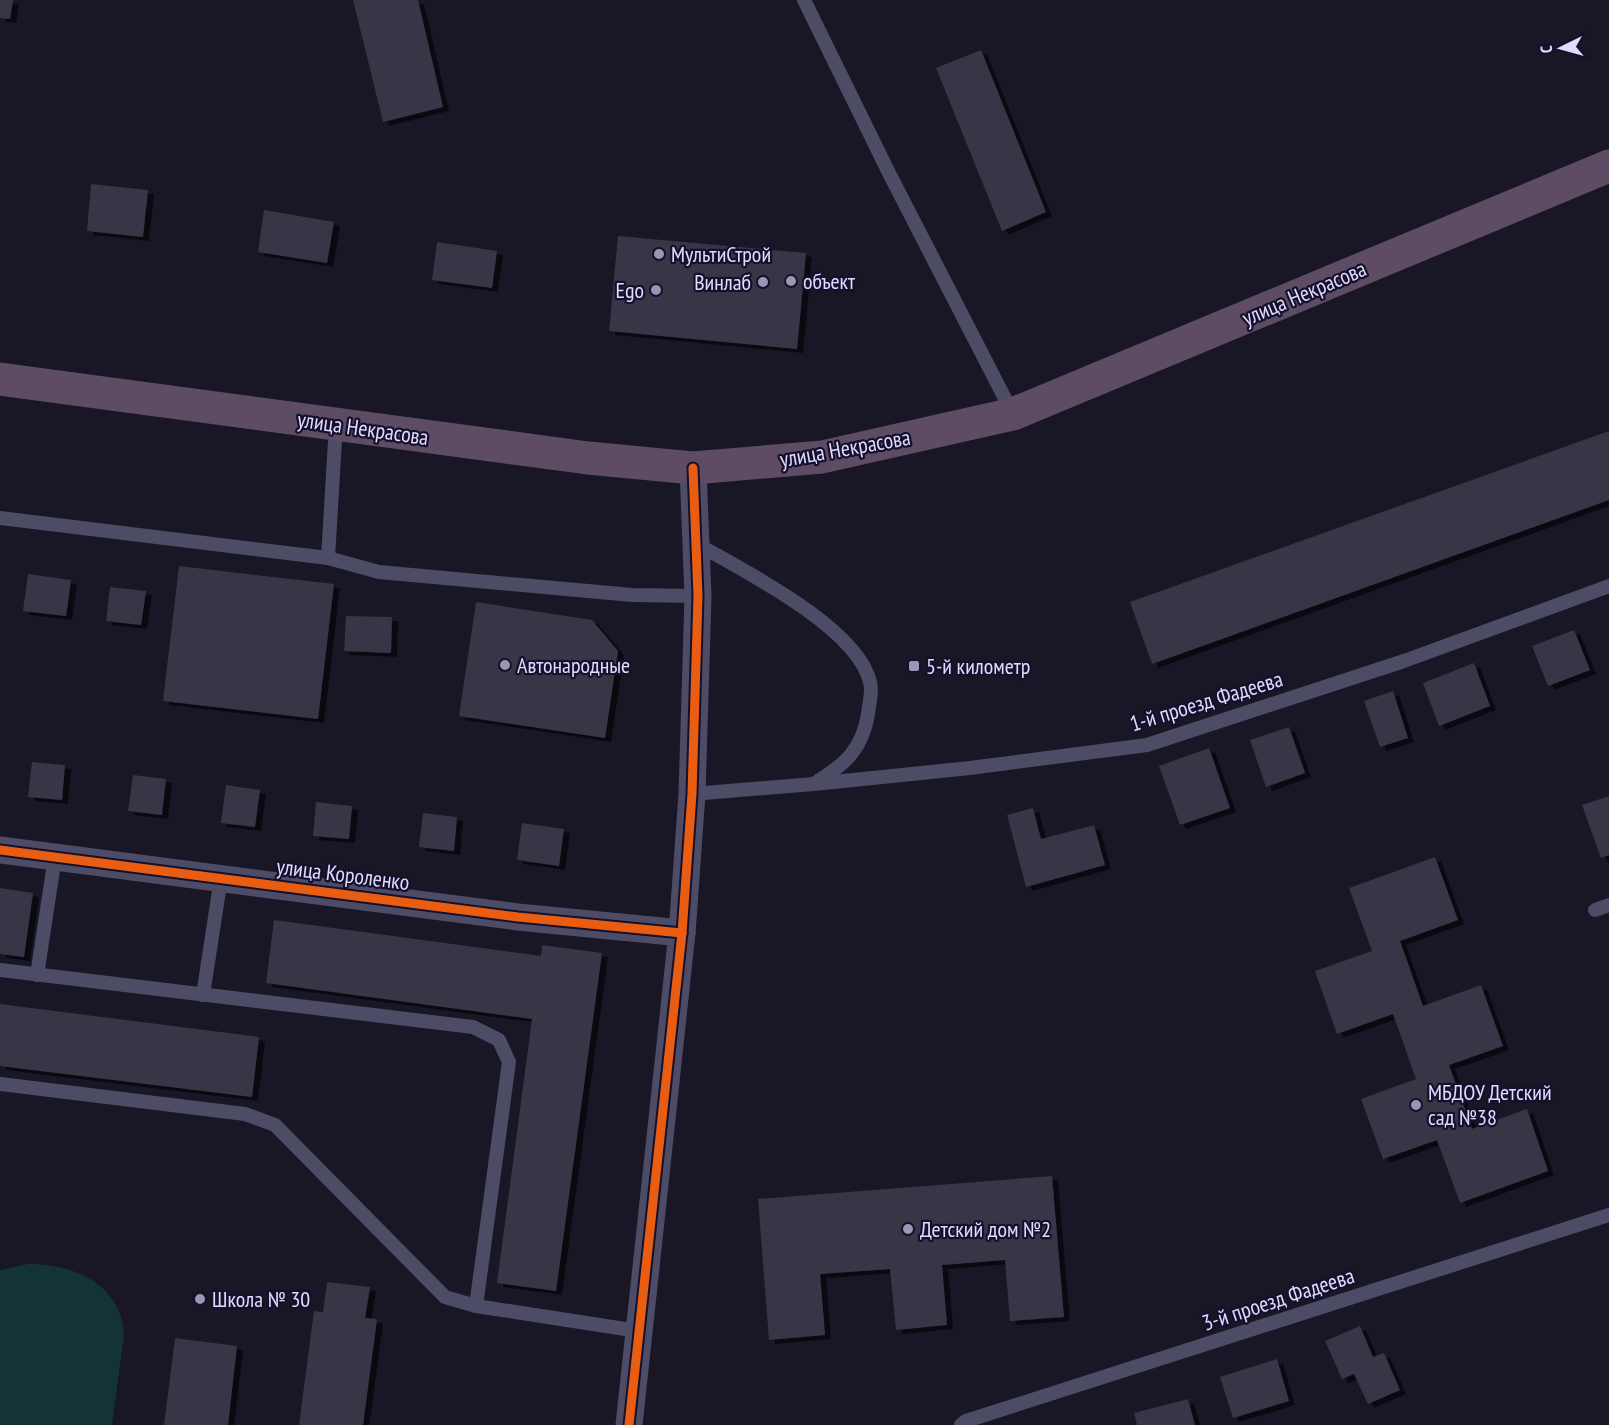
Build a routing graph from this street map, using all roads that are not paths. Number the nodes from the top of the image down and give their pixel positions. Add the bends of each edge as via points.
1 (804, 0) edge
2 (1609, 166) edge
3 (0, 379) edge
4 (1013, 414) junction
5 (336, 424) junction
6 (693, 468) junction
7 (0, 518) edge
8 (697, 544) junction
9 (328, 558) junction
10 (1609, 586) edge
11 (698, 596) junction
12 (814, 784) junction
13 (692, 794) junction
14 (0, 849) edge
15 (55, 857) junction
16 (221, 878) junction
17 (1609, 905) edge
18 (1595, 910) dead end
19 (682, 933) junction
20 (0, 970) edge
21 (37, 975) junction
22 (202, 995) junction
23 (0, 1084) edge
24 (1609, 1215) edge
25 (476, 1306) junction
26 (638, 1331) junction
27 (629, 1425) edge
28 (961, 1425) edge

1 - 4 lane
2 - 4 highway, улица Некрасова
3 - 5 highway, улица Некрасова
4 - 6 highway, улица Некрасова via 822,457
5 - 6 highway, улица Некрасова
5 - 9 lane
6 - 8 street
7 - 9 lane
8 - 11 street
8 - 12 lane via 780,591 819,619 852,648 864,665 871,683 866,729 856,750
9 - 11 lane via 379,572 632,595
10 - 12 lane, 1-й проезд Фадеева via 1404,661 1147,745
11 - 13 street
12 - 13 lane, 1-й проезд Фадеева
13 - 19 street
14 - 15 street, улица Короленко
15 - 16 street, улица Короленко
15 - 21 lane
16 - 19 street, улица Короленко via 518,917
16 - 22 lane
17 - 18 lane
19 - 26 street
20 - 21 lane
21 - 22 lane
22 - 25 lane via 473,1027 499,1040 509,1062
23 - 25 lane via 245,1114 275,1125 445,1297
24 - 28 lane, 3-й проезд Фадеева
25 - 26 lane
26 - 27 street

